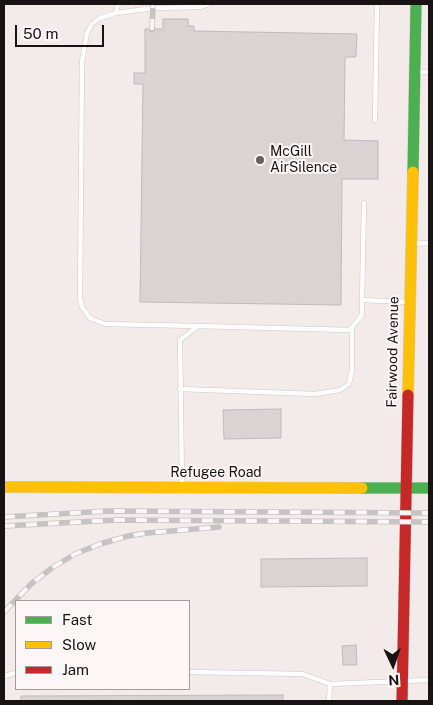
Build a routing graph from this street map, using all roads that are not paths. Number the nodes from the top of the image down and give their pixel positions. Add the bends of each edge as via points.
1 (118, 4) edge
2 (209, 4) edge
3 (378, 4) edge
4 (416, 4) edge
5 (116, 13) junction
6 (415, 72) junction
7 (429, 72) edge
8 (375, 120) dead end
9 (364, 203) dead end
10 (429, 243) edge
11 (411, 244) junction
12 (362, 300) junction
13 (410, 302) junction
14 (198, 326) junction
15 (352, 327) junction
16 (180, 388) junction
17 (4, 487) edge
18 (405, 488) junction
19 (429, 488) edge
20 (182, 489) junction
21 (190, 672) edge
22 (429, 680) edge
23 (402, 681) junction
24 (330, 684) junction
25 (329, 701) edge
26 (402, 701) edge

1 - 5 lane
2 - 5 lane
3 - 8 lane
4 - 6 street, Fairwood Avenue
5 - 14 lane via 92,24 84,42 82,307 90,318 105,324
6 - 7 lane
6 - 11 street, Fairwood Avenue
9 - 12 lane
10 - 11 lane
11 - 13 street, Fairwood Avenue
12 - 13 lane
12 - 15 lane via 362,315
13 - 18 street, Fairwood Avenue
14 - 15 lane via 350,330
14 - 16 lane via 180,340
15 - 16 lane via 352,370 349,384 340,390 315,394
16 - 20 lane
17 - 20 street, Refugee Road
18 - 19 street, Refugee Road
18 - 20 street, Refugee Road
18 - 23 street, Fairwood Avenue
21 - 24 lane via 303,674
22 - 23 lane
23 - 24 lane
23 - 26 street, Fairwood Avenue
24 - 25 lane

